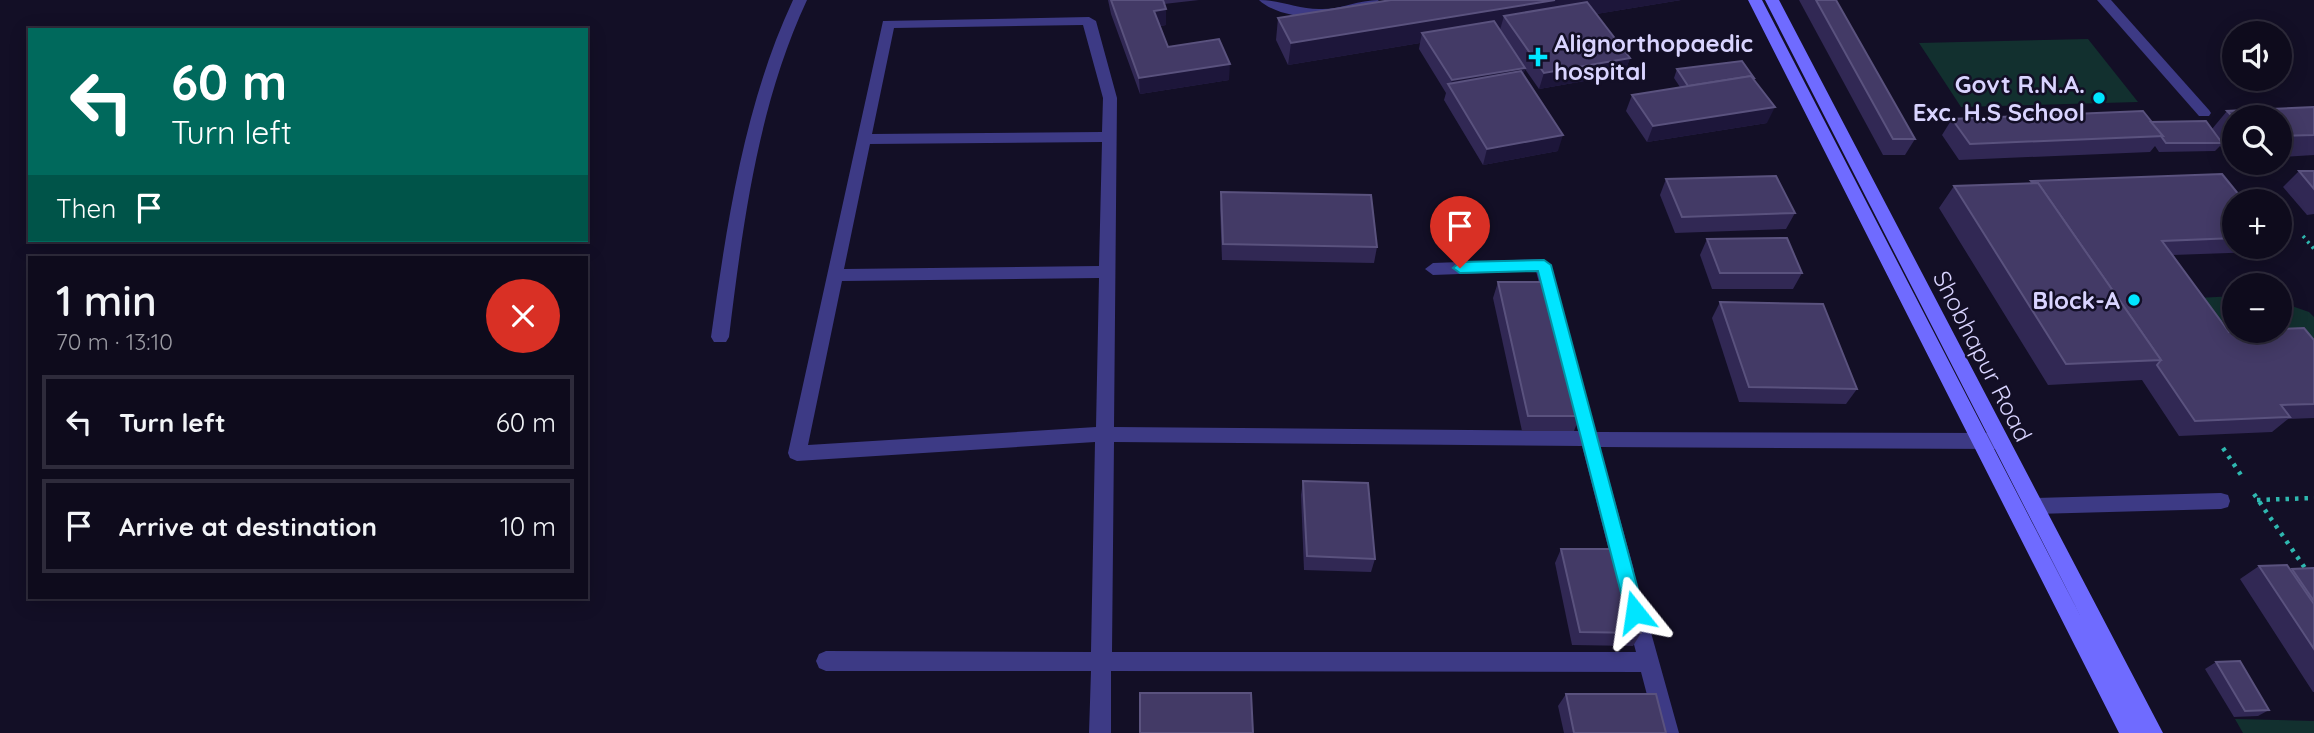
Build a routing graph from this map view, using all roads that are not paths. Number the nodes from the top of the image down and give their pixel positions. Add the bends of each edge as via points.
1 (800, 0) edge
2 (1266, 0) edge
3 (1372, 0) edge
4 (1755, 0) edge
5 (1772, 0) edge
6 (2104, 0) edge
7 (2204, 113) dead end
8 (1109, 136) junction
9 (864, 139) junction
10 (1433, 269) dead end
11 (1107, 272) junction
12 (835, 275) junction
13 (720, 337) dead end
14 (1105, 434) junction
15 (1589, 439) junction
16 (1989, 441) junction
17 (2221, 501) road end
18 (2035, 506) junction
19 (826, 661) dead end
20 (1648, 662) junction
21 (1101, 663) junction
22 (1100, 733) edge
23 (1668, 733) edge
24 (2130, 733) edge
25 (2152, 733) edge

1 - 13 street via 778,47 736,214
2 - 3 street via 1306,13 1332,13 1356,9
4 - 16 main road, Shobhapur Road
5 - 16 main road, Shobhapur Road
6 - 7 street
8 - 9 street
8 - 9 street via 1110,98 1089,21 888,24
8 - 11 street
9 - 12 street
10 - 15 street via 1544,265
11 - 12 street
11 - 14 street
12 - 14 street via 797,453
14 - 15 street
14 - 21 street
15 - 16 street
15 - 20 street
16 - 18 main road, Shobhapur Road
16 - 24 main road, Shobhapur Road
17 - 18 street
18 - 25 main road, Shobhapur Road
19 - 21 street
20 - 21 street
20 - 23 street
21 - 22 street

